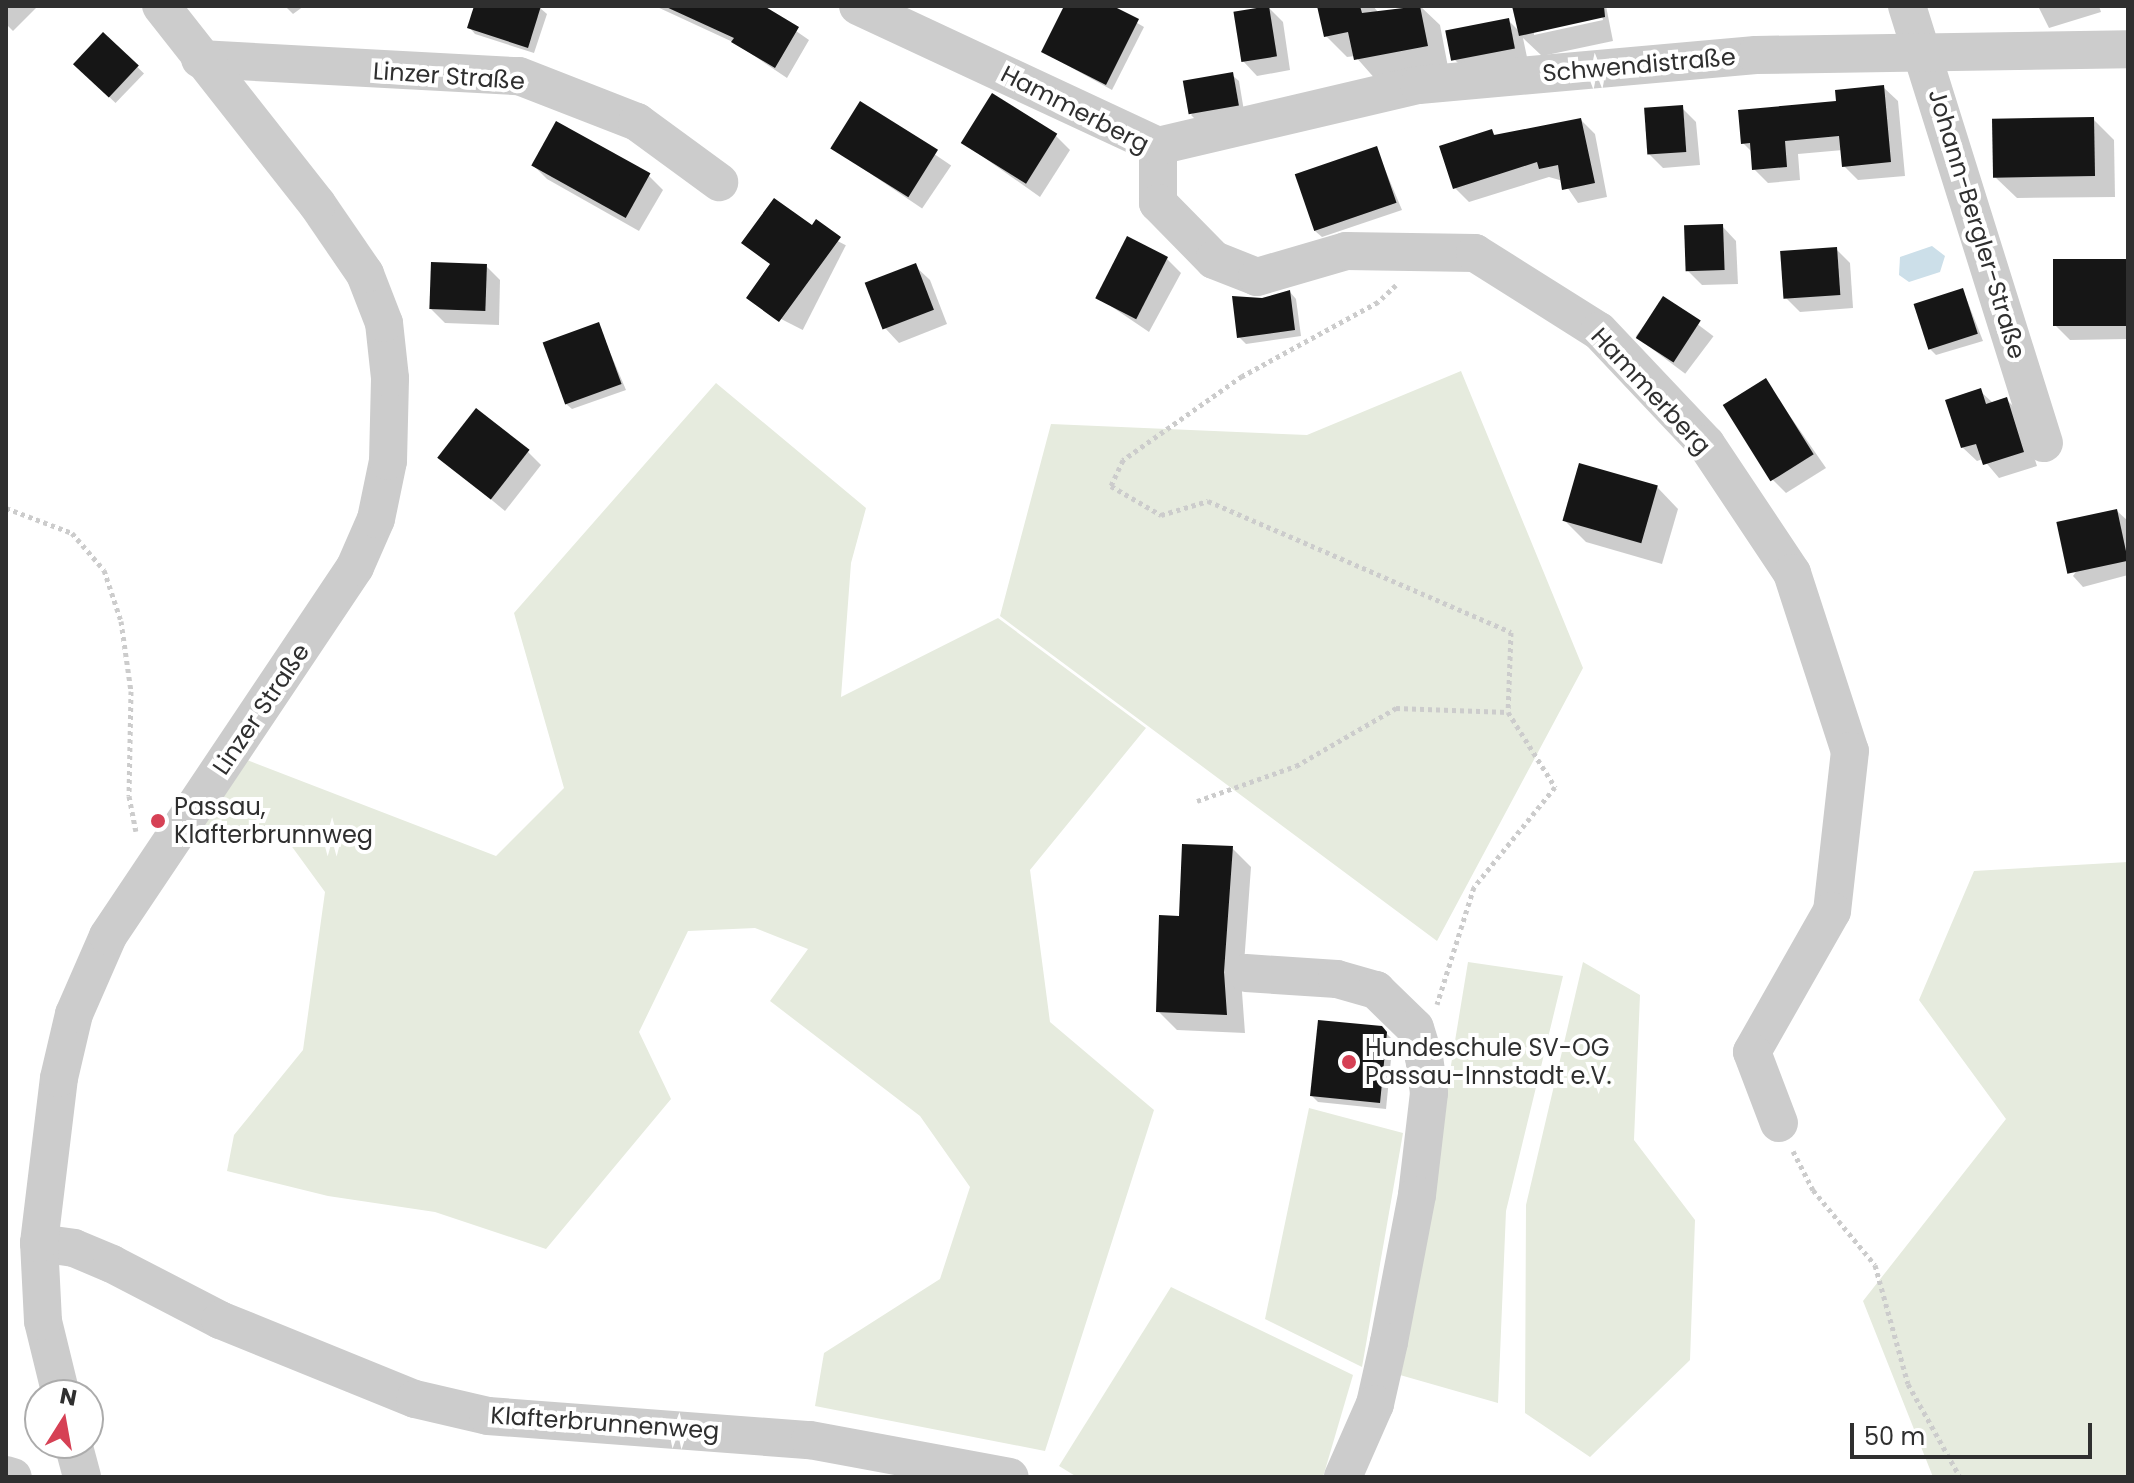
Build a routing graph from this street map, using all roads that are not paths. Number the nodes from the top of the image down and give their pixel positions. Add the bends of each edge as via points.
1 (161, 6) edge
2 (858, 6) edge
3 (1907, 6) edge
4 (2128, 49) edge
5 (1924, 53) junction
6 (200, 59) junction
7 (1158, 146) junction
8 (719, 182) dead end
9 (2044, 443) dead end
10 (1246, 973) dead end
11 (1779, 1123) road end
12 (39, 1243) junction
13 (57, 1379) edge
14 (6, 1475) edge
15 (13, 1477) edge
16 (1010, 1477) edge
17 (1343, 1477) edge

1 - 6 street, Linzer Straße
2 - 7 street, Hammerberg
3 - 5 street, Johann-Bergler-Straße
4 - 5 street, Schwendistraße
5 - 7 street, Schwendistraße via 1756,55 1419,85
5 - 9 street, Johann-Bergler-Straße
6 - 8 street, Linzer Straße via 519,76 637,122
6 - 12 street, Linzer Straße via 317,204 365,274 384,323 390,378 388,461 376,519 355,567 108,936 74,1014 59,1078
7 - 11 street, Hammerberg via 1158,203 1214,260 1257,277 1346,251 1475,253 1599,331 1706,444 1792,573 1850,751 1832,911 1752,1052
10 - 17 street via 1337,979 1376,990 1415,1028 1429,1093 1417,1195 1375,1404
12 - 13 street, Linzer Straße via 43,1321
12 - 16 street, Klafterbrunnenweg via 74,1248 220,1320 415,1399 488,1416 810,1440
14 - 15 street

